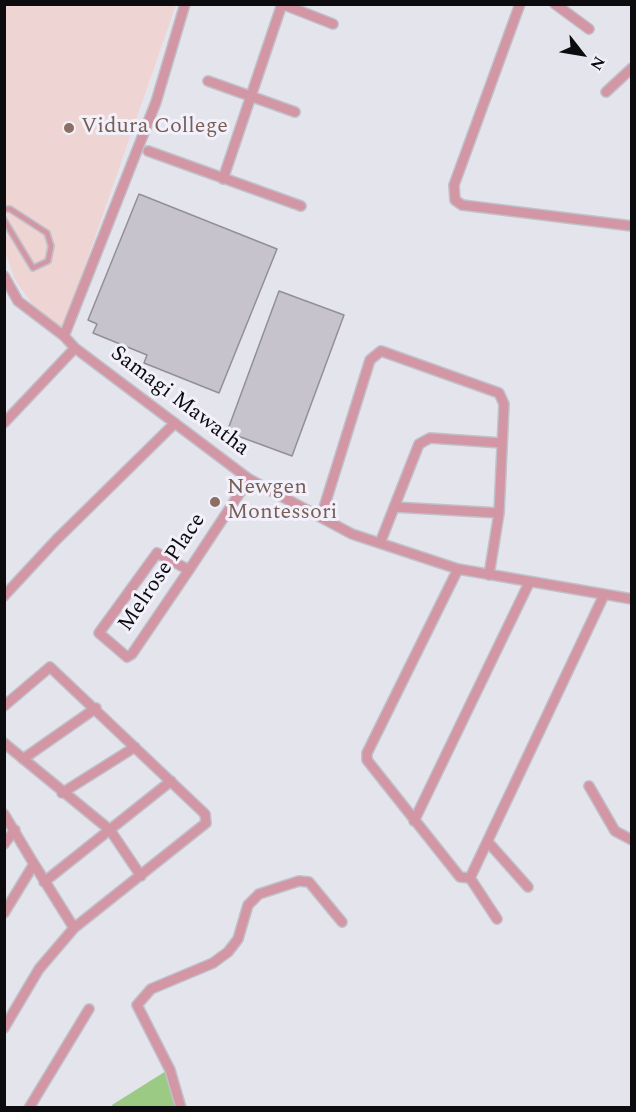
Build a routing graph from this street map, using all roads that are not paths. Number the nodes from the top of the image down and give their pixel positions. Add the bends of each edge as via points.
1 (184, 4) edge
2 (520, 4) edge
3 (555, 4) edge
4 (282, 5) edge
5 (333, 24) dead end
6 (589, 28) dead end
7 (632, 68) edge
8 (208, 81) dead end
9 (606, 92) dead end
10 (250, 96) junction
11 (295, 112) dead end
12 (148, 152) dead end
13 (223, 179) junction
14 (301, 206) dead end
15 (4, 209) edge
16 (4, 220) edge
17 (632, 226) edge
18 (4, 276) edge
19 (64, 336) junction
20 (75, 348) junction
21 (4, 423) edge
22 (175, 423) junction
23 (502, 443) junction
24 (249, 479) junction
25 (394, 507) junction
26 (499, 513) junction
27 (321, 517) junction
28 (381, 543) junction
29 (458, 569) junction
30 (189, 570) junction
31 (489, 575) junction
32 (529, 583) junction
33 (4, 596) edge
34 (604, 596) junction
35 (632, 599) edge
36 (4, 706) edge
37 (96, 708) junction
38 (4, 742) edge
39 (135, 747) junction
40 (23, 759) junction
41 (171, 782) junction
42 (589, 786) dead end
43 (62, 793) junction
44 (4, 814) edge
45 (414, 821) junction
46 (15, 830) junction
47 (110, 830) junction
48 (632, 840) edge
49 (488, 842) junction
50 (4, 844) edge
51 (34, 864) junction
52 (141, 876) junction
53 (470, 878) junction
54 (44, 882) junction
55 (528, 887) dead end
56 (4, 913) edge
57 (497, 919) dead end
58 (342, 922) dead end
59 (74, 928) junction
60 (88, 1009) dead end
61 (4, 1028) edge
62 (29, 1107) edge
63 (181, 1107) edge

1 - 19 street via 156,102
2 - 17 street via 454,185 455,200 462,205
3 - 6 street
4 - 5 street
4 - 10 street
7 - 9 street
8 - 10 street
10 - 11 street
10 - 13 street
12 - 13 street
13 - 14 street
15 - 16 lane via 47,233 51,246 48,261 33,268
18 - 19 street, Samagi Mawatha via 18,301
19 - 20 street, Samagi Mawatha
20 - 21 street
20 - 22 street, Samagi Mawatha
22 - 24 street, Samagi Mawatha
22 - 33 street
23 - 25 street via 430,438 418,444
23 - 26 street
23 - 27 street via 504,404 499,393 381,351 370,360
24 - 27 street, Samagi Mawatha
24 - 30 street, Melrose Place
25 - 26 street
25 - 28 street
26 - 31 street
27 - 28 street, Samagi Mawatha via 352,534
28 - 29 street, Samagi Mawatha
29 - 31 street, Samagi Mawatha
29 - 45 street via 368,753 372,769
30 - 30 street, Melrose Place via 132,654 127,657 99,633 157,553
31 - 32 street, Samagi Mawatha
32 - 34 street, Samagi Mawatha
32 - 45 street
34 - 35 street, Samagi Mawatha
34 - 49 street
36 - 37 street via 50,667
37 - 39 street
37 - 40 street
38 - 40 street
39 - 41 street
39 - 43 street
40 - 43 street
41 - 47 street
41 - 52 street via 205,814 206,823
42 - 48 street via 615,831
43 - 47 street
44 - 46 street
45 - 53 street via 460,878
46 - 50 street
46 - 51 street
47 - 52 street
47 - 54 street
49 - 53 street
49 - 55 street
51 - 54 street
51 - 56 street
52 - 59 street
53 - 57 street
54 - 59 street
58 - 63 street via 309,882 299,881 259,894 248,905 238,939 228,952 213,963 151,989 137,1005 170,1070
59 - 61 street via 39,969
60 - 62 street

